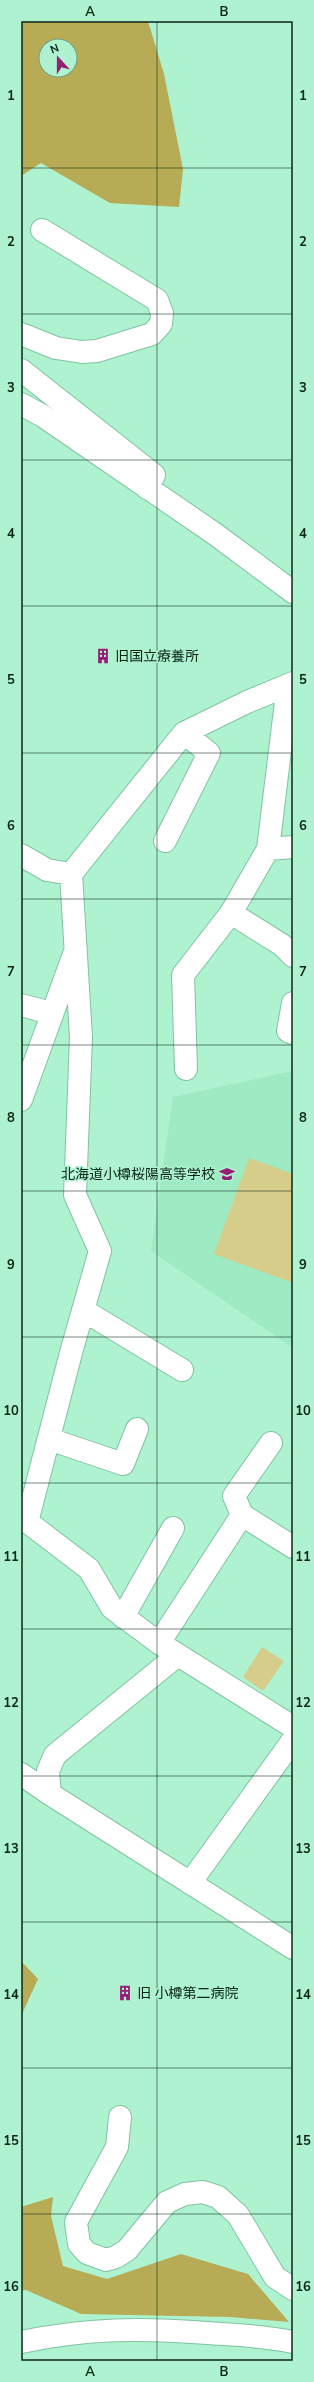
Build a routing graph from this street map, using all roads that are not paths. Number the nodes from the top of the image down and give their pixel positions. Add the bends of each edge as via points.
1 (42, 230) dead end
2 (21, 334) edge
3 (21, 370) edge
4 (21, 404) edge
5 (147, 488) junction
6 (293, 592) edge
7 (290, 684) edge
8 (184, 733) junction
9 (165, 841) dead end
10 (293, 847) edge
11 (268, 849) junction
12 (24, 860) edge
13 (71, 874) junction
14 (232, 913) junction
15 (77, 947) junction
16 (293, 956) edge
17 (293, 1003) edge
18 (21, 1004) edge
19 (51, 1013) junction
20 (293, 1033) edge
21 (186, 1069) dead end
22 (21, 1100) edge
23 (83, 1310) junction
24 (182, 1370) dead end
25 (137, 1430) dead end
26 (49, 1439) junction
27 (271, 1443) dead end
28 (242, 1515) junction
29 (24, 1519) edge
30 (173, 1528) dead end
31 (293, 1547) edge
32 (123, 1616) junction
33 (159, 1643) junction
34 (178, 1655) junction
35 (293, 1727) edge
36 (293, 1740) edge
37 (21, 1774) edge
38 (50, 1794) junction
39 (190, 1883) junction
40 (293, 1948) edge
41 (120, 2117) dead end
42 (293, 2289) edge
43 (21, 2342) edge
44 (293, 2342) edge

1 - 2 street via 157,300 162,314 161,324 152,334 97,351 82,352 56,348
3 - 5 street via 154,475
4 - 5 street via 43,416
5 - 6 street
7 - 8 street
7 - 11 street
8 - 9 street via 209,753
8 - 13 street
10 - 11 street
11 - 14 street
12 - 13 street via 48,870
13 - 15 street
14 - 16 street via 282,945
14 - 21 street via 183,975
15 - 19 street
15 - 23 street via 81,1037 75,1195 100,1251
17 - 20 street via 288,1032
18 - 19 street
19 - 22 street
23 - 24 street
23 - 26 street
25 - 26 street via 123,1464
26 - 29 street
27 - 28 street via 234,1496
28 - 31 street
28 - 33 street
29 - 32 street via 89,1569 112,1608
30 - 32 street
32 - 33 street
33 - 34 street
34 - 35 street
34 - 38 street via 55,1755 48,1771
36 - 39 street
37 - 38 street
38 - 39 street
39 - 40 street
41 - 42 street via 117,2146 76,2222 79,2244 87,2253 106,2260 116,2257 126,2250 167,2202 185,2194 203,2192 218,2197 238,2215 275,2277
43 - 44 street via 86,2331 142,2328 268,2337

